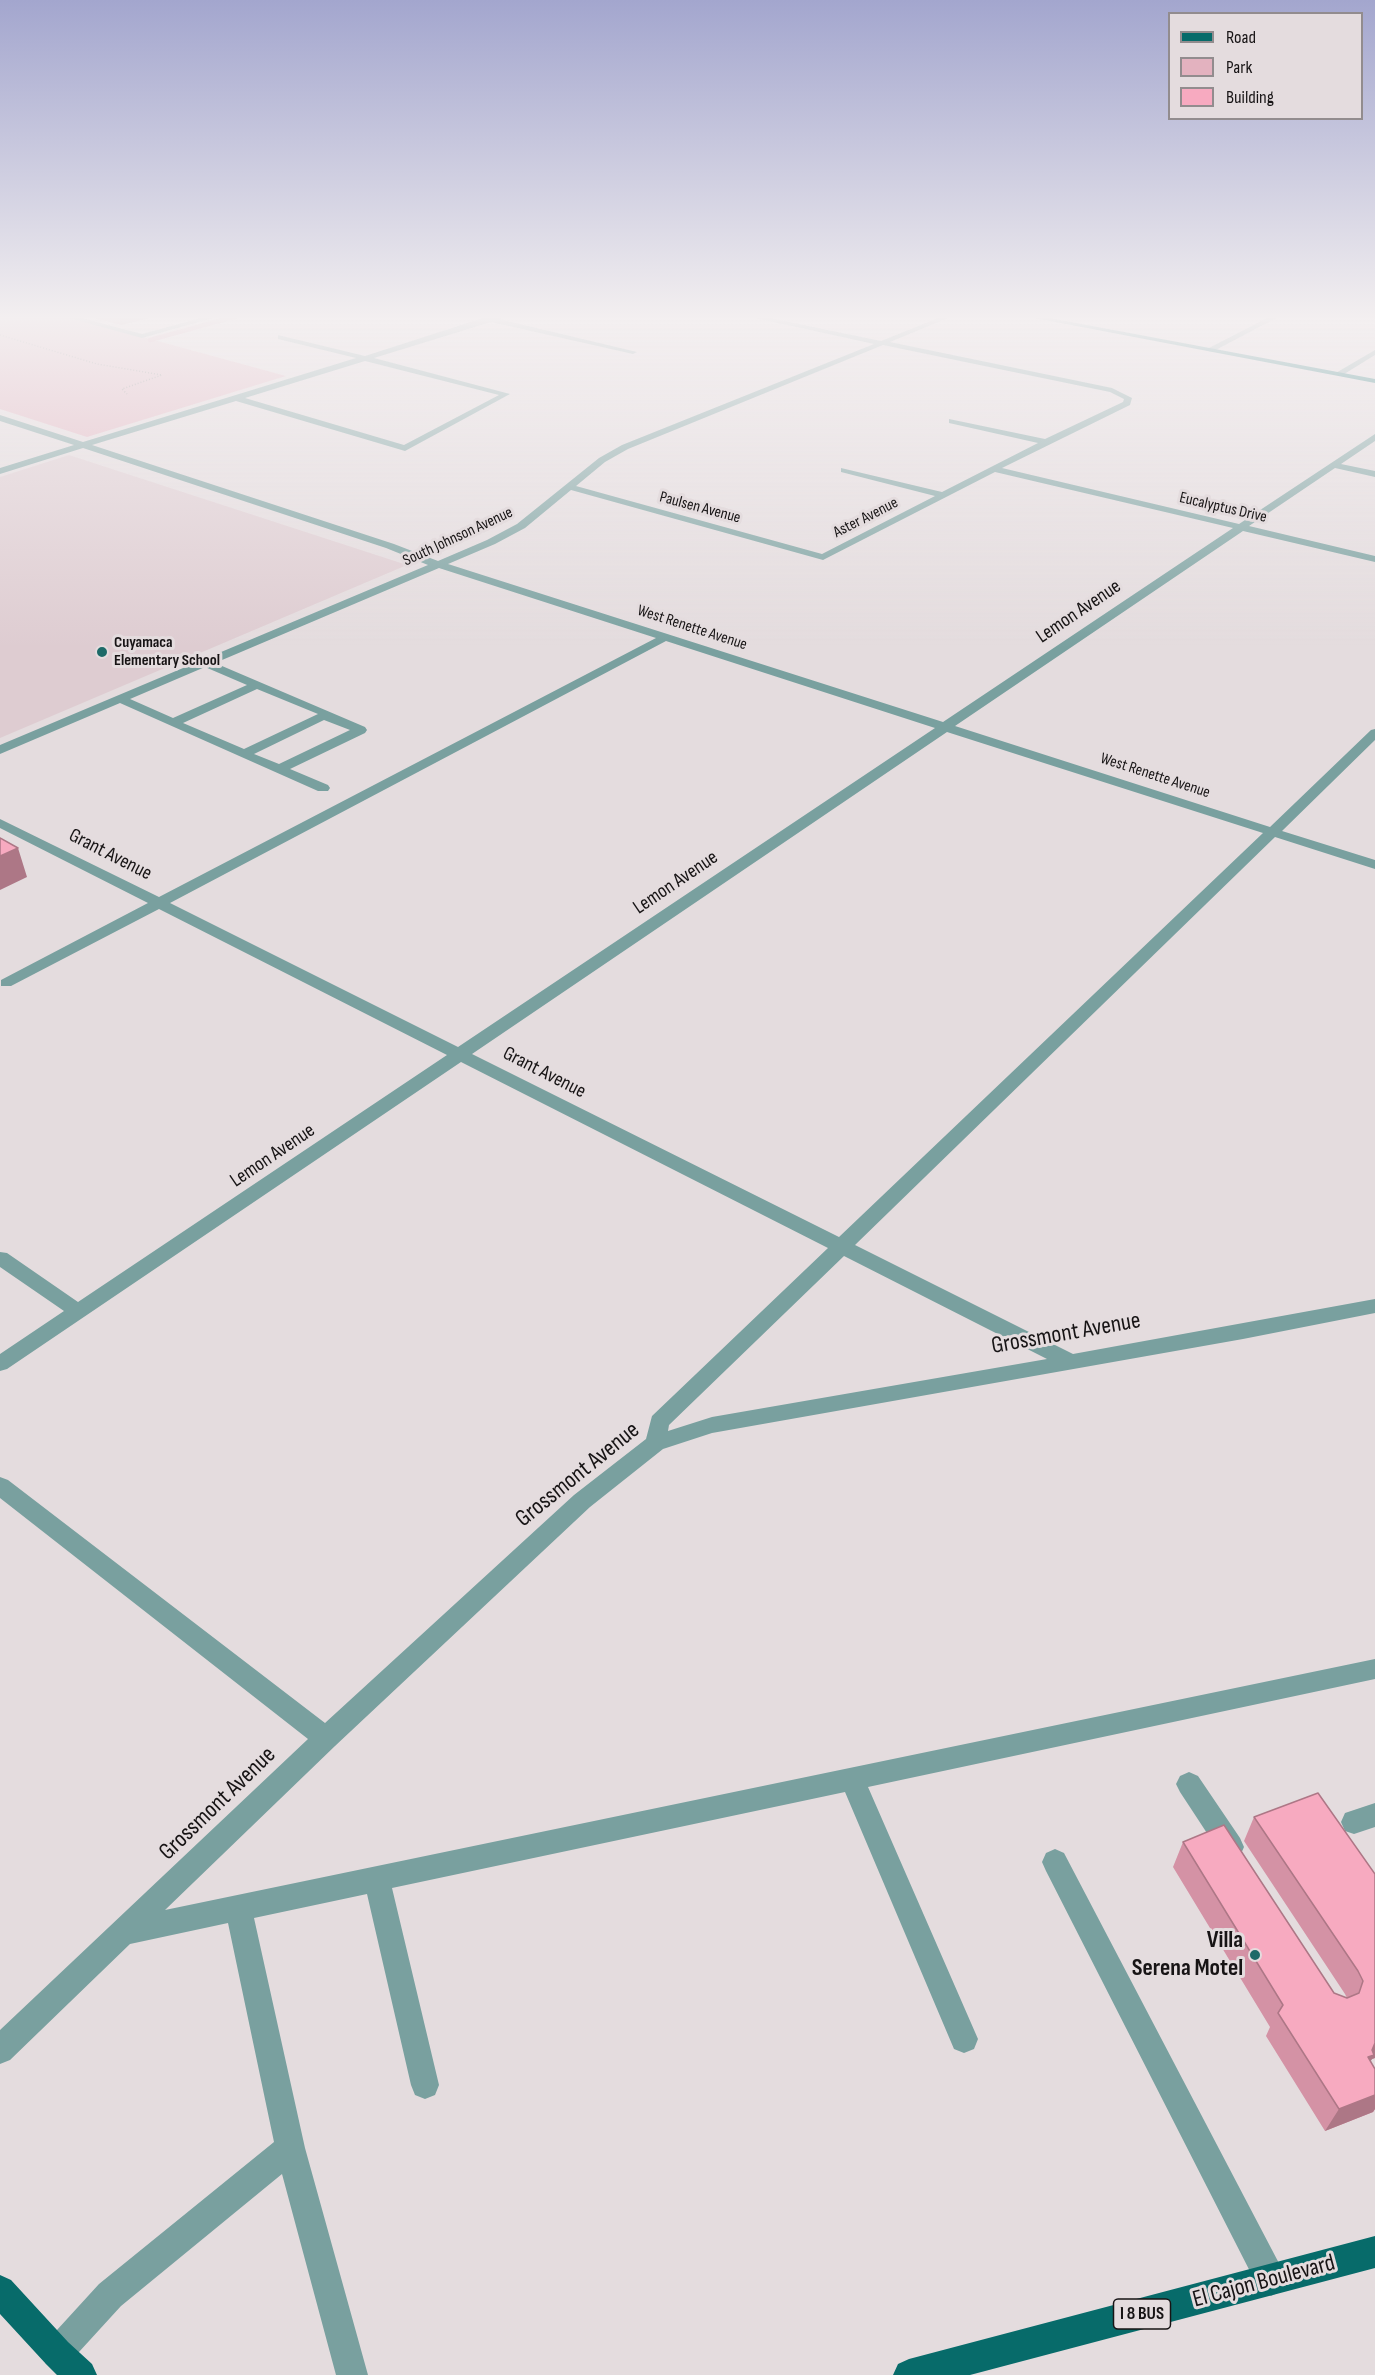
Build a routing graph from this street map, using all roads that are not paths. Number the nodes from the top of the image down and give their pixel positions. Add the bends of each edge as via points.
1 (28, 427) edge
2 (143, 427) edge
3 (333, 427) edge
4 (445, 427) edge
5 (675, 427) edge
6 (978, 427) edge
7 (1078, 427) edge
8 (1375, 437) edge
9 (1046, 442) junction
10 (85, 445) junction
11 (1334, 465) junction
12 (994, 469) junction
13 (844, 470) dead end
14 (0, 471) edge
15 (1375, 474) edge
16 (569, 487) junction
17 (943, 495) junction
18 (1241, 527) junction
19 (823, 557) joint
20 (1375, 559) edge
21 (439, 564) junction
22 (666, 637) junction
23 (204, 663) junction
24 (257, 685) junction
25 (120, 699) junction
26 (324, 716) junction
27 (172, 723) junction
28 (943, 727) junction
29 (1375, 733) edge
30 (0, 750) edge
31 (244, 754) junction
32 (280, 770) junction
33 (323, 789) dead end
34 (0, 823) edge
35 (1272, 832) junction
36 (1375, 865) edge
37 (159, 904) junction
38 (6, 983) dead end
39 (459, 1054) junction
40 (842, 1246) junction
41 (0, 1258) edge
42 (1375, 1306) edge
43 (78, 1311) junction
44 (1069, 1361) junction
45 (0, 1364) edge
46 (656, 1443) junction
47 (0, 1486) edge
48 (1375, 1669) edge
49 (326, 1738) junction
50 (852, 1779) junction
51 (1190, 1784) dead end
52 (1054, 1862) dead end
53 (1242, 1864) edge
54 (377, 1879) junction
55 (238, 1908) junction
56 (123, 1932) junction
57 (964, 2039) dead end
58 (0, 2050) edge
59 (425, 2085) dead end
60 (290, 2148) junction
61 (1375, 2253) edge
62 (1271, 2280) junction
63 (0, 2291) edge
64 (57, 2353) junction
65 (81, 2375) edge
66 (352, 2375) edge
67 (909, 2375) edge

1 - 10 street, West Renette Avenue
2 - 10 street
3 - 4 street via 405,448
5 - 16 street, South Johnson Avenue via 602,460
6 - 9 street
7 - 9 street, Aster Avenue
8 - 11 street, Lemon Avenue
9 - 12 street, Aster Avenue
10 - 14 street
10 - 21 street, West Renette Avenue
11 - 15 street
11 - 18 street, Lemon Avenue
12 - 17 street, Aster Avenue
12 - 18 street, Eucalyptus Drive
13 - 17 street
16 - 19 street, Paulsen Avenue
16 - 21 street, South Johnson Avenue via 521,526
17 - 19 street, Aster Avenue
18 - 20 street, Eucalyptus Drive
18 - 28 street, Lemon Avenue
21 - 22 street, West Renette Avenue
21 - 23 street, South Johnson Avenue
22 - 28 street, West Renette Avenue
22 - 37 street
23 - 24 street
23 - 25 street, South Johnson Avenue
24 - 26 street via 328,714
24 - 27 street
25 - 27 street
25 - 30 street, South Johnson Avenue
26 - 31 street
26 - 32 street via 361,730
27 - 31 street
28 - 35 street, West Renette Avenue
28 - 39 street, Lemon Avenue
29 - 35 street
31 - 32 street
32 - 33 street
34 - 37 street, Grant Avenue
35 - 36 street, West Renette Avenue
35 - 40 street
37 - 38 street
37 - 39 street, Grant Avenue
39 - 40 street, Grant Avenue
39 - 43 street, Lemon Avenue
40 - 44 street, Grant Avenue
40 - 46 street via 660,1422
41 - 43 street
42 - 44 street, Grossmont Avenue
43 - 45 street, Lemon Avenue
44 - 46 street, Grossmont Avenue via 712,1425
46 - 49 street, Grossmont Avenue via 582,1501
47 - 49 street
48 - 50 street
49 - 56 street, Grossmont Avenue
50 - 54 street
50 - 57 street
51 - 53 street
52 - 62 street
54 - 55 street
54 - 59 street
55 - 56 street
55 - 60 street
56 - 58 street, Grossmont Avenue
60 - 64 street via 110,2295
60 - 66 street
61 - 62 main road, El Cajon Boulevard / I 8 BUS
62 - 67 main road, El Cajon Boulevard / I 8 BUS
63 - 64 main road
64 - 65 main road

